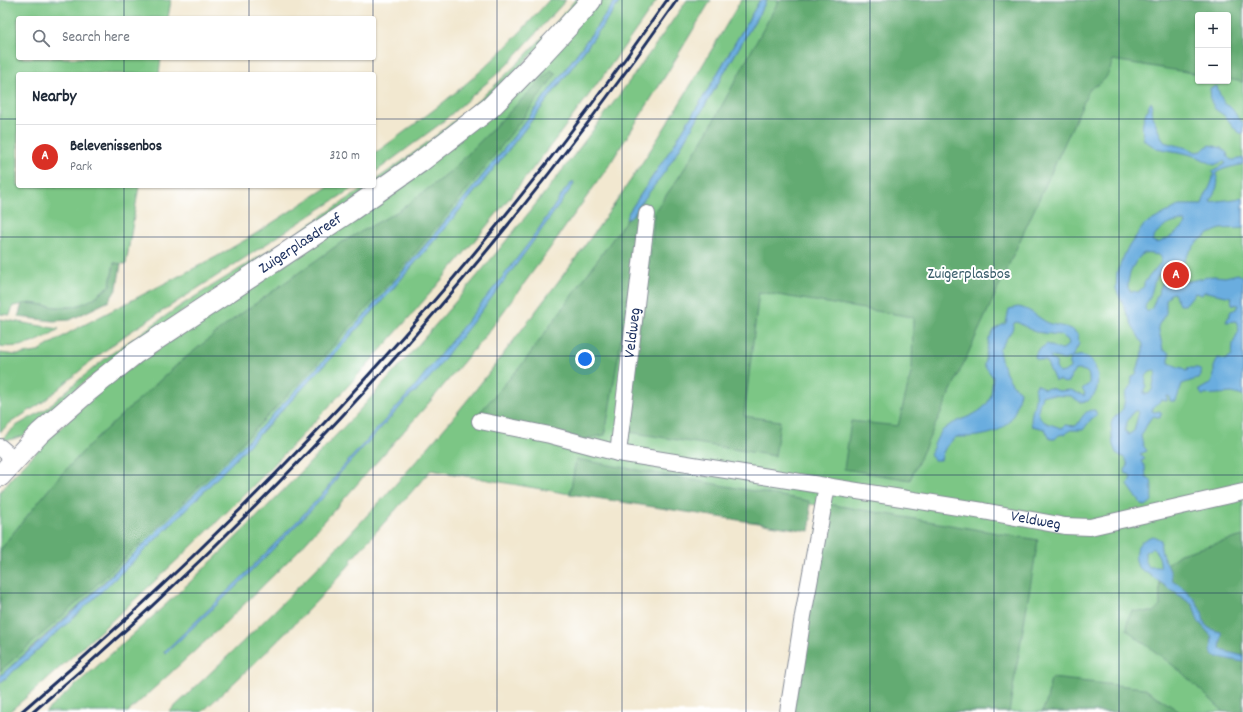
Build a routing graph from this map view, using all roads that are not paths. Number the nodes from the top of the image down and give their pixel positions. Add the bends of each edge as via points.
1 (591, 0) edge
2 (647, 214) dead end
3 (480, 420) dead end
4 (618, 453) junction
5 (4, 464) edge
6 (827, 486) junction
7 (1243, 492) edge
8 (788, 712) edge

1 - 5 main road, Zuigerplasdreef via 490,108 420,162 350,211 134,354
2 - 4 street, Veldweg
3 - 4 street, Veldweg
4 - 6 street, Veldweg
6 - 7 street, Veldweg via 1066,526 1090,527
6 - 8 street

